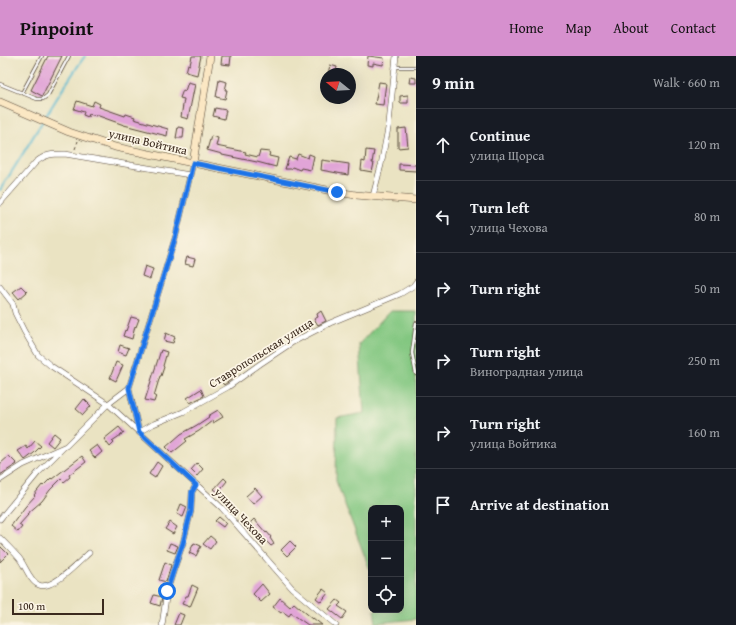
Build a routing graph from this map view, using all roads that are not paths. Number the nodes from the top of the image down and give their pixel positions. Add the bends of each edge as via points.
1 (42, 56) edge
2 (69, 56) edge
3 (210, 56) edge
4 (396, 56) edge
5 (395, 67) junction
6 (416, 67) edge
7 (0, 84) edge
8 (22, 93) junction
9 (0, 102) edge
10 (193, 163) junction
11 (190, 175) junction
12 (373, 196) junction
13 (416, 200) edge
14 (0, 203) edge
15 (416, 282) edge
16 (0, 287) edge
17 (416, 323) edge
18 (416, 374) edge
19 (129, 388) junction
20 (108, 404) junction
21 (139, 432) junction
22 (66, 446) junction
23 (0, 480) edge
24 (196, 485) junction
25 (0, 519) edge
26 (0, 538) edge
27 (90, 553) dead end
28 (162, 625) edge
29 (336, 625) edge

1 - 8 lane
2 - 8 lane via 48,95 43,99
3 - 10 main road
4 - 5 street
5 - 6 lane
5 - 12 street via 382,165
7 - 8 lane
9 - 10 main road, улица Войтика via 80,136 115,147
10 - 11 street
10 - 12 main road, улица Войтика via 322,189
11 - 14 street via 52,154 43,156 36,162
11 - 19 street via 176,235
12 - 13 main road, улица Войтика
15 - 21 street, Ставропольская улица via 400,294 330,322 293,342 228,387 184,412
16 - 20 street, улица Чехова via 13,304 24,331 38,354 51,366
17 - 18 lane via 412,353
19 - 20 street
19 - 21 street
20 - 21 street, улица Чехова
20 - 22 street
21 - 24 street, улица Чехова
22 - 23 street via 23,465
22 - 25 street via 38,473
24 - 28 street via 192,492 191,511 183,543 167,591
24 - 29 street, улица Чехова via 222,508 292,588
26 - 27 street via 20,558 39,586 45,586 64,576

